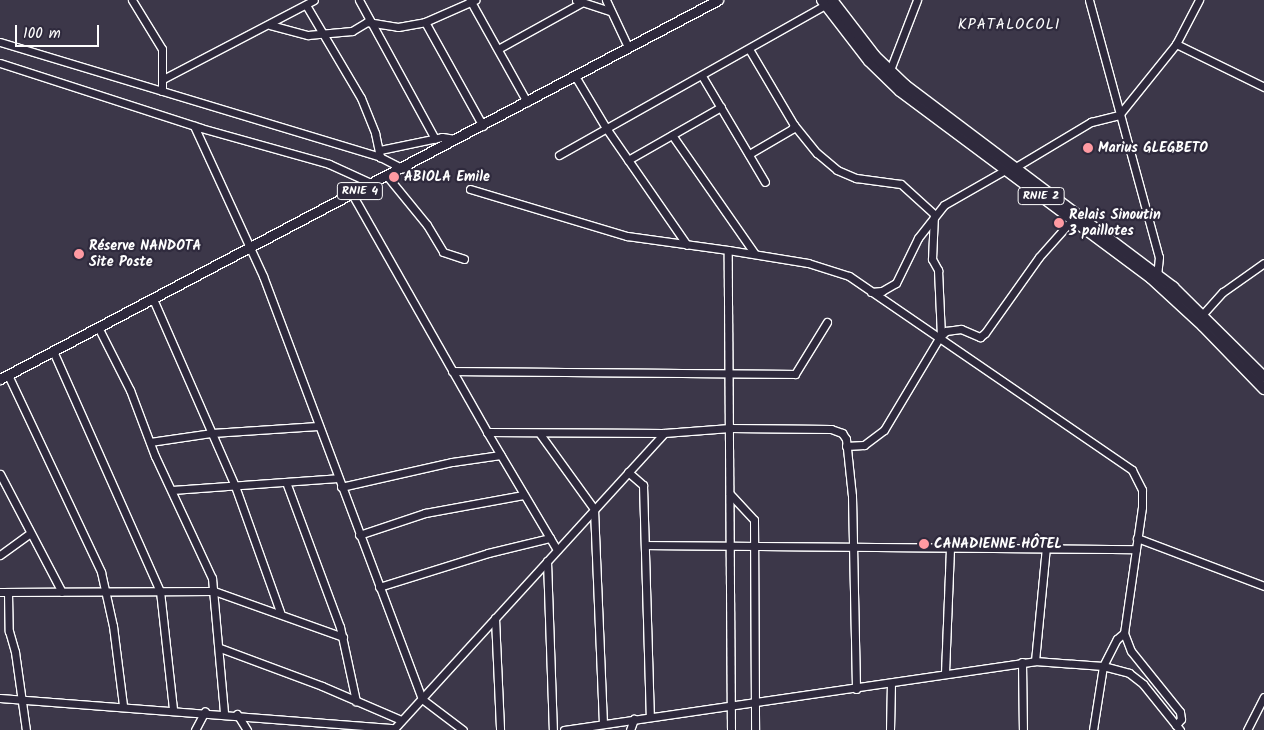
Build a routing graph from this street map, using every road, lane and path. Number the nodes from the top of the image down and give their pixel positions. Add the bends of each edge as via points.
1 (132, 0) edge
2 (314, 0) edge
3 (359, 0) edge
4 (606, 0) edge
5 (718, 0) edge
6 (917, 0) edge
7 (1089, 0) edge
8 (1199, 0) edge
9 (472, 1) edge
10 (578, 2) edge
11 (826, 2) edge
12 (306, 4) junction
13 (610, 11) junction
14 (425, 22) junction
15 (373, 23) junction
16 (270, 25) junction
17 (325, 34) junction
18 (0, 42) edge
19 (1176, 44) junction
20 (628, 47) junction
21 (498, 49) junction
22 (749, 49) junction
23 (0, 63) edge
24 (890, 70) junction
25 (575, 76) junction
26 (702, 76) junction
27 (163, 79) junction
28 (1264, 87) edge
29 (162, 91) junction
30 (527, 102) junction
31 (721, 107) junction
32 (1119, 115) junction
33 (794, 125) junction
34 (194, 126) junction
35 (482, 126) junction
36 (606, 128) junction
37 (672, 135) junction
38 (435, 138) junction
39 (455, 139) junction
40 (380, 154) junction
41 (749, 154) junction
42 (559, 155) dead end
43 (628, 160) junction
44 (402, 168) junction
45 (1009, 169) junction
46 (387, 176) junction
47 (764, 182) dead end
48 (373, 184) junction
49 (470, 189) dead end
50 (352, 194) junction
51 (934, 214) junction
52 (1072, 220) junction
53 (688, 245) junction
54 (250, 247) junction
55 (728, 250) junction
56 (755, 254) junction
57 (464, 259) dead end
58 (1264, 263) edge
59 (1157, 278) junction
60 (871, 292) junction
61 (153, 299) junction
62 (1202, 315) junction
63 (827, 322) dead end
64 (98, 327) junction
65 (940, 337) junction
66 (53, 351) junction
67 (452, 371) junction
68 (729, 373) junction
69 (4, 377) edge
70 (1264, 377) edge
71 (1264, 389) edge
72 (318, 426) junction
73 (730, 428) junction
74 (487, 432) junction
75 (212, 433) junction
76 (664, 433) junction
77 (540, 434) junction
78 (150, 442) junction
79 (846, 446) junction
80 (500, 454) junction
81 (628, 472) junction
82 (0, 474) edge
83 (338, 478) junction
84 (286, 482) junction
85 (235, 486) junction
86 (341, 487) junction
87 (8, 490) junction
88 (172, 490) junction
89 (730, 494) junction
90 (0, 495) edge
91 (524, 495) junction
92 (594, 508) junction
93 (29, 534) junction
94 (359, 535) junction
95 (550, 538) junction
96 (1137, 538) junction
97 (645, 545) junction
98 (730, 545) junction
99 (851, 545) junction
100 (754, 546) junction
101 (950, 546) junction
102 (1046, 547) junction
103 (1136, 549) junction
104 (557, 550) junction
105 (0, 555) edge
106 (547, 561) junction
107 (1264, 586) edge
108 (379, 587) junction
109 (108, 591) junction
110 (160, 591) junction
111 (214, 591) junction
112 (4, 592) edge
113 (62, 592) junction
114 (280, 612) junction
115 (495, 618) junction
116 (1124, 633) junction
117 (343, 637) junction
118 (220, 648) junction
119 (1035, 661) junction
120 (1022, 662) junction
121 (1102, 666) junction
122 (945, 673) junction
123 (891, 683) junction
124 (856, 689) junction
125 (1264, 697) edge
126 (0, 698) edge
127 (422, 699) junction
128 (22, 700) junction
129 (356, 701) junction
130 (756, 702) junction
131 (122, 705) junction
132 (730, 706) junction
133 (173, 709) junction
134 (205, 711) junction
135 (224, 712) junction
136 (237, 714) junction
137 (650, 717) junction
138 (634, 719) junction
139 (401, 720) junction
140 (603, 723) junction
141 (1178, 728) edge
142 (393, 729) edge
143 (26, 730) edge
144 (195, 730) edge
145 (247, 730) edge
146 (463, 730) edge
147 (500, 730) edge
148 (553, 730) edge
149 (564, 730) edge
150 (630, 730) edge
151 (731, 730) edge
152 (755, 730) edge
153 (890, 730) edge
154 (1023, 730) edge
155 (1093, 730) edge
156 (1247, 730) edge

1 - 27 street via 162,49
2 - 12 street
3 - 15 street
4 - 13 street
5 - 20 main road, RNIE 4
6 - 24 street
7 - 32 street
8 - 19 street
9 - 14 street
9 - 21 street
10 - 13 street
10 - 21 street
11 - 22 street
11 - 24 highway, RNIE 2
11 - 45 highway, RNIE 2 via 888,80
12 - 16 street
12 - 17 street
13 - 20 street
14 - 15 street via 390,27
14 - 35 street
15 - 17 street via 366,22 352,31
15 - 38 street
16 - 17 street via 302,35
16 - 27 street
17 - 40 street via 361,98
18 - 29 street
19 - 28 street
19 - 32 street
20 - 25 main road, RNIE 4
21 - 30 street
22 - 26 street
22 - 33 street
23 - 34 street
24 - 45 highway, RNIE 2
25 - 30 main road, RNIE 4
25 - 36 street
26 - 31 street
26 - 36 street
27 - 29 street
29 - 40 street
30 - 35 main road, RNIE 4
31 - 37 street
31 - 41 street
32 - 45 street via 1091,122
32 - 59 street via 1159,257
33 - 41 street
33 - 51 street via 817,153 837,170 856,178 901,184
34 - 48 street via 329,164
34 - 54 street
35 - 39 main road, RNIE 4
36 - 42 street
36 - 43 street
37 - 43 street
37 - 56 street
38 - 39 street
38 - 40 street
39 - 44 main road, RNIE 4
40 - 44 street
41 - 47 street
43 - 53 street
44 - 46 main road, RNIE 4
45 - 51 street via 955,197
45 - 52 highway, RNIE 2
45 - 59 highway, RNIE 2
46 - 48 main road, RNIE 4
46 - 57 street via 427,225 443,252
48 - 50 main road, RNIE 4
49 - 53 street via 627,236
50 - 54 main road, RNIE 4
50 - 67 street
51 - 60 street via 896,283 882,291
51 - 65 street via 932,259 938,270
52 - 59 highway, RNIE 2
52 - 65 street via 1039,256 985,333 976,337 961,329 951,329
53 - 55 street
54 - 61 main road, RNIE 4
54 - 72 street via 264,276
55 - 56 street
55 - 68 street
56 - 60 street via 832,270 849,276
58 - 62 street via 1223,292
59 - 62 highway, RNIE 2
59 - 71 highway, RNIE 2
60 - 65 street
61 - 64 main road, RNIE 4
61 - 75 street
62 - 70 highway, RNIE 2
63 - 68 street via 796,374
64 - 66 main road, RNIE 4
64 - 78 street via 130,390
65 - 79 street via 884,430 864,445
65 - 96 street via 1132,470 1142,490
66 - 69 main road, RNIE 4
66 - 110 street
67 - 68 street
67 - 74 street
68 - 73 street
69 - 109 street via 61,483
72 - 75 street
72 - 83 street
73 - 76 street
73 - 79 street via 832,429 842,433
73 - 89 street
74 - 77 street
74 - 80 street
75 - 78 street
75 - 85 street
76 - 77 street
76 - 81 street
77 - 92 street
78 - 88 street
79 - 99 street via 852,496
80 - 86 street
80 - 91 street
81 - 92 street
81 - 97 street via 642,484
82 - 87 street
83 - 84 street
83 - 86 street
84 - 85 street
84 - 117 street
85 - 88 street
85 - 114 street
86 - 94 street
87 - 90 street
87 - 93 street
88 - 111 street via 212,578
89 - 98 street
89 - 100 street via 754,520
91 - 94 street via 425,513
91 - 95 street
92 - 104 street
92 - 140 street
93 - 105 street
93 - 113 street
94 - 108 street
95 - 104 street
95 - 108 street via 488,553
96 - 103 street
96 - 107 street
97 - 98 street
97 - 137 street
98 - 100 street
98 - 132 street
99 - 100 street
99 - 101 street
99 - 124 street
100 - 130 street
101 - 102 street
101 - 122 street
102 - 103 street
102 - 119 street
103 - 116 street
104 - 106 street
106 - 115 street
106 - 148 street
108 - 127 street
109 - 110 street
109 - 113 street
109 - 131 street
110 - 111 street
110 - 133 street
111 - 114 street
111 - 118 street
112 - 113 street
112 - 128 street
114 - 117 street
115 - 127 street
115 - 147 street
116 - 121 street via 1117,638
116 - 141 street via 1131,651 1180,712
117 - 129 street
118 - 129 street
118 - 135 street
119 - 120 street
119 - 121 street
120 - 122 street
120 - 154 street
121 - 141 street via 1129,672 1143,684
121 - 155 street
122 - 123 street
123 - 124 street
123 - 153 street
124 - 130 street
125 - 156 street
126 - 128 street
127 - 139 street
127 - 146 street
128 - 131 street
128 - 143 street
129 - 139 street
130 - 132 street
130 - 152 street
131 - 133 street
132 - 137 street
132 - 151 street
133 - 134 street
134 - 135 street
134 - 144 street
135 - 136 street
136 - 142 street
136 - 145 street
137 - 138 street
138 - 140 street
138 - 150 street
139 - 142 street
140 - 149 street

